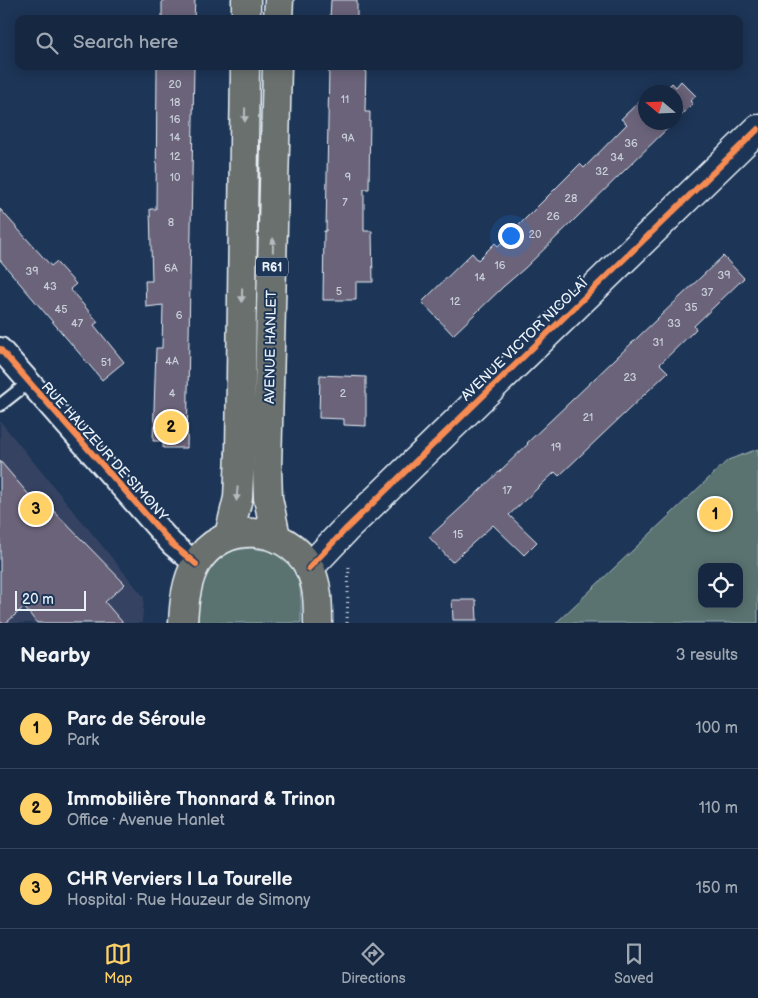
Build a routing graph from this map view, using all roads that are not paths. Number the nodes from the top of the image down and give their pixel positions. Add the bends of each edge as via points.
1 (246, 0) edge
2 (279, 0) edge
3 (246, 15) edge
4 (278, 15) edge
5 (246, 70) edge
6 (277, 70) edge
7 (758, 129) edge
8 (0, 350) edge
9 (28, 382) junction
10 (0, 405) edge
11 (229, 535) junction
12 (276, 537) junction
13 (196, 564) junction
14 (309, 568) junction
15 (183, 623) edge
16 (318, 623) edge

1 - 3 main road
2 - 4 main road
5 -> 11 main road, AVENUE HANLET / R61 via 240,453 238,498
12 -> 6 main road, AVENUE HANLET / R61 via 268,498 267,468
7 - 14 street, AVENUE VICTOR NICOLAÏ
8 - 9 street, RUE HAUZEUR DE SIMONY
9 - 10 lane
9 - 13 street, RUE HAUZEUR DE SIMONY via 172,544
11 - 12 main road via 253,532
11 - 13 main road via 212,545
12 - 14 main road via 296,549
13 - 15 main road via 187,586
14 - 16 main road via 317,593

